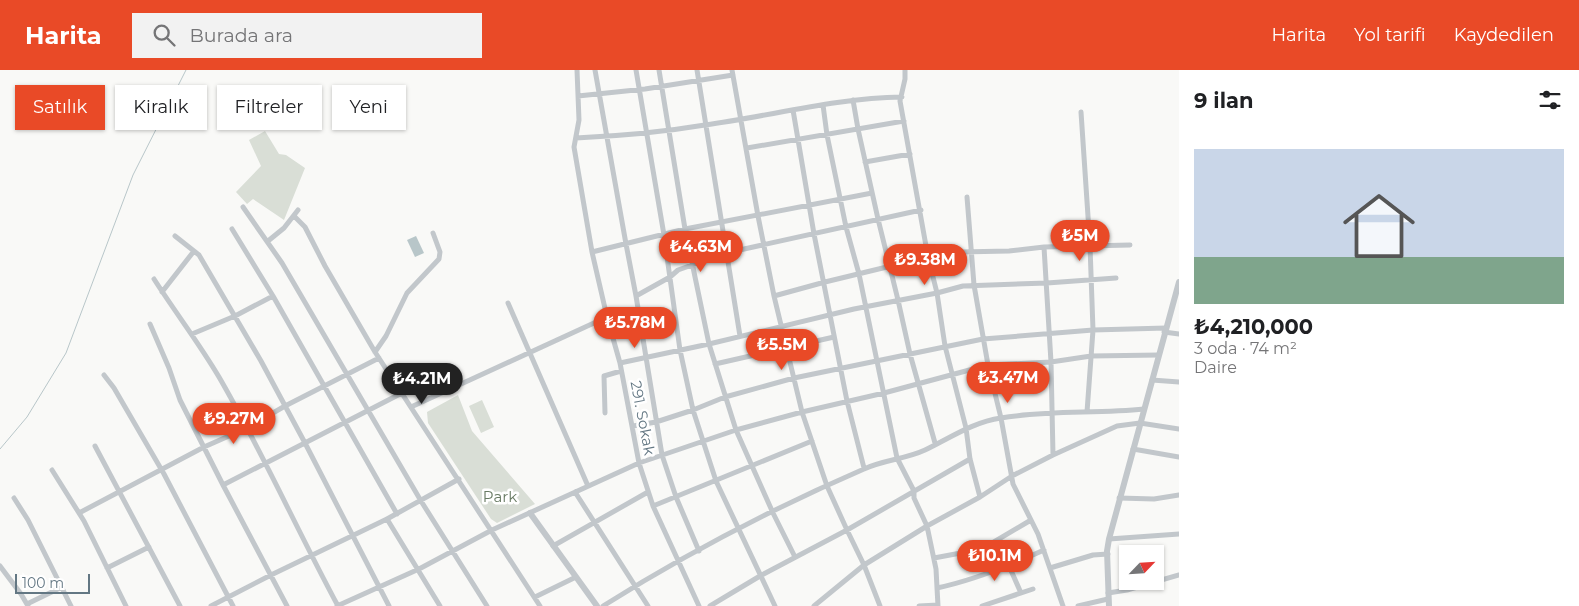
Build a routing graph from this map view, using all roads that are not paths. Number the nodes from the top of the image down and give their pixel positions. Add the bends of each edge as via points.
1 (577, 70) edge
2 (595, 70) edge
3 (636, 70) edge
4 (659, 70) edge
5 (697, 70) edge
6 (905, 70) edge
7 (733, 72) edge
8 (698, 80) junction
9 (662, 86) junction
10 (640, 89) junction
11 (598, 94) junction
12 (578, 96) junction
13 (902, 97) junction
14 (854, 100) junction
15 (823, 104) junction
16 (794, 110) junction
17 (1081, 112) dead end
18 (741, 119) junction
19 (904, 121) junction
20 (705, 126) junction
21 (858, 129) junction
22 (669, 130) junction
23 (647, 132) junction
24 (827, 135) junction
25 (606, 137) junction
26 (576, 138) junction
27 (798, 140) junction
28 (747, 148) junction
29 (910, 154) junction
30 (865, 162) junction
31 (872, 193) junction
32 (967, 196) dead end
33 (840, 198) junction
34 (808, 204) junction
35 (243, 207) dead end
36 (298, 210) dead end
37 (921, 210) junction
38 (294, 216) junction
39 (758, 216) junction
40 (878, 219) junction
41 (721, 223) junction
42 (846, 227) junction
43 (232, 229) dead end
44 (685, 229) junction
45 (433, 233) dead end
46 (814, 234) junction
47 (175, 236) dead end
48 (664, 236) junction
49 (268, 241) junction
50 (626, 244) junction
51 (764, 245) junction
52 (1130, 245) dead end
53 (1090, 246) junction
54 (1044, 247) junction
55 (194, 251) junction
56 (592, 252) junction
57 (970, 252) junction
58 (726, 253) junction
59 (928, 257) junction
60 (692, 265) junction
61 (889, 266) junction
62 (859, 274) junction
63 (670, 278) junction
64 (1116, 278) dead end
65 (154, 279) dead end
66 (1090, 280) junction
67 (824, 282) junction
68 (1179, 282) edge
69 (1047, 283) junction
70 (974, 285) junction
71 (162, 292) junction
72 (937, 292) junction
73 (273, 296) junction
74 (636, 296) junction
75 (774, 296) junction
76 (898, 300) junction
77 (508, 303) dead end
78 (866, 306) junction
79 (831, 314) junction
80 (235, 316) junction
81 (607, 317) junction
82 (150, 324) dead end
83 (780, 326) junction
84 (1093, 330) junction
85 (1165, 330) junction
86 (1050, 333) junction
87 (192, 334) junction
88 (1179, 334) edge
89 (740, 336) junction
90 (834, 337) junction
91 (983, 339) junction
92 (709, 344) junction
93 (945, 346) junction
94 (786, 348) junction
95 (680, 350) junction
96 (375, 352) junction
97 (530, 353) junction
98 (910, 354) junction
99 (1159, 355) junction
100 (1091, 356) junction
101 (646, 357) junction
102 (379, 358) junction
103 (876, 362) junction
104 (1051, 362) junction
105 (620, 363) junction
106 (715, 364) junction
107 (988, 365) junction
108 (840, 369) junction
109 (621, 370) junction
110 (104, 375) dead end
111 (347, 375) junction
112 (953, 375) junction
113 (794, 378) junction
114 (1152, 380) junction
115 (1179, 382) edge
116 (918, 384) junction
117 (325, 385) junction
118 (402, 393) junction
119 (884, 393) junction
120 (725, 397) junction
121 (847, 401) junction
122 (285, 406) junction
123 (411, 407) junction
124 (1144, 408) junction
125 (693, 410) junction
126 (368, 411) junction
127 (802, 412) junction
128 (1087, 412) junction
129 (605, 413) dead end
130 (1052, 413) junction
131 (1001, 418) junction
132 (656, 422) junction
133 (346, 423) junction
134 (1140, 423) junction
135 (633, 426) junction
136 (246, 428) junction
137 (966, 428) junction
138 (1179, 428) edge
139 (736, 430) junction
140 (702, 441) junction
141 (812, 441) junction
142 (305, 443) junction
143 (935, 444) junction
144 (95, 446) dead end
145 (204, 447) junction
146 (1132, 449) junction
147 (662, 454) junction
148 (1053, 455) junction
149 (1179, 457) edge
150 (897, 458) junction
151 (970, 459) junction
152 (639, 463) junction
153 (266, 464) junction
154 (752, 465) junction
155 (864, 468) junction
156 (52, 470) dead end
157 (162, 470) junction
158 (1012, 476) junction
159 (459, 479) junction
160 (716, 481) junction
161 (223, 485) junction
162 (588, 486) junction
163 (827, 486) junction
164 (914, 491) junction
165 (118, 492) junction
166 (575, 492) junction
167 (648, 492) junction
168 (1179, 495) edge
169 (676, 497) junction
170 (980, 497) junction
171 (14, 498) dead end
172 (1119, 498) junction
173 (421, 501) junction
174 (653, 506) junction
175 (79, 513) junction
176 (530, 513) junction
177 (773, 513) junction
178 (397, 514) junction
179 (388, 519) junction
180 (1030, 520) junction
181 (594, 523) junction
182 (928, 526) junction
183 (740, 529) junction
184 (492, 530) junction
185 (846, 530) junction
186 (1179, 534) edge
187 (353, 535) junction
188 (1109, 540) junction
189 (553, 546) junction
190 (149, 547) junction
191 (699, 550) junction
192 (1044, 550) junction
193 (454, 551) junction
194 (1108, 554) junction
195 (311, 556) junction
196 (795, 557) junction
197 (934, 558) junction
198 (680, 562) junction
199 (864, 565) junction
200 (0, 566) edge
201 (1009, 566) junction
202 (106, 568) junction
203 (1050, 568) junction
204 (419, 569) junction
205 (271, 575) junction
206 (1179, 575) edge
207 (760, 576) junction
208 (576, 578) junction
209 (636, 586) junction
210 (62, 587) junction
211 (378, 587) junction
212 (937, 588) junction
213 (1033, 589) dead end
214 (1021, 593) junction
215 (228, 596) junction
216 (535, 597) junction
217 (1109, 599) edge
218 (28, 605) edge
219 (817, 605) edge
220 (71, 606) edge
221 (126, 606) edge
222 (180, 606) edge
223 (211, 606) edge
224 (233, 606) edge
225 (287, 606) edge
226 (338, 606) edge
227 (389, 606) edge
228 (440, 606) edge
229 (487, 606) edge
230 (540, 606) edge
231 (597, 606) edge
232 (603, 606) edge
233 (648, 606) edge
234 (699, 606) edge
235 (710, 606) edge
236 (775, 606) edge
237 (880, 606) edge
238 (919, 606) edge
239 (938, 606) edge
240 (982, 606) edge
241 (1063, 606) edge
242 (1078, 606) edge

1 - 12 street, 291. Sokak
2 - 11 street
3 - 10 street
4 - 9 street
5 - 8 street
6 - 13 street
7 - 8 street
7 - 18 street
8 - 9 street
8 - 20 street
9 - 10 street
9 - 22 street
10 - 11 street
10 - 23 street
11 - 12 street
11 - 25 street
12 - 26 street, 291. Sokak
13 - 14 street
13 - 19 street
14 - 15 street
14 - 21 street
15 - 16 street
15 - 24 street
16 - 18 street
16 - 27 street
17 - 53 street
18 - 20 street
18 - 28 street
19 - 21 street
19 - 29 street
20 - 22 street
20 - 41 street
21 - 24 street
21 - 30 street
22 - 23 street
22 - 44 street
23 - 25 street
23 - 48 street
24 - 27 street
24 - 33 street
25 - 26 street
25 - 50 street
26 - 56 street, 291. Sokak via 574,147
27 - 28 street
27 - 34 street
28 - 39 street
29 - 30 street
29 - 37 street
30 - 31 street
31 - 33 street
31 - 40 street
32 - 57 street
33 - 34 street
33 - 42 street
34 - 39 street
34 - 46 street
35 - 49 street
36 - 38 street
37 - 40 street
37 - 59 street
38 - 49 street
38 - 96 street via 305,228
39 - 41 street
39 - 51 street
40 - 42 street
40 - 61 street
41 - 44 street
41 - 58 street
42 - 46 street
42 - 62 street
43 - 73 street
44 - 48 street
44 - 60 street
45 - 96 street via 440,252 439,259 407,293
46 - 51 street
46 - 67 street
47 - 55 street
48 - 50 street
48 - 63 street
49 - 111 street
50 - 56 street
50 - 74 street
51 - 58 street
51 - 75 street
52 - 53 street
53 - 54 street
53 - 66 street
54 - 57 street
54 - 69 street
55 - 71 street
55 - 80 street
56 - 81 street, 291. Sokak
57 - 59 street
57 - 70 street
58 - 60 street
58 - 89 street
59 - 61 street
59 - 72 street
60 - 63 street via 678,270
60 - 92 street
61 - 62 street
61 - 76 street
62 - 67 street
62 - 78 street
63 - 74 street
63 - 95 street
64 - 66 street
65 - 71 street
66 - 69 street
66 - 84 street
67 - 75 street
67 - 79 street
68 - 85 street
69 - 70 street
69 - 86 street
70 - 72 street
70 - 91 street
71 - 87 street
72 - 76 street
72 - 93 street
73 - 80 street
73 - 117 street
74 - 101 street
75 - 83 street
76 - 78 street
76 - 98 street
77 - 97 street
78 - 79 street
78 - 103 street
79 - 83 street
79 - 90 street
80 - 87 street
80 - 122 street
81 - 97 street
81 - 105 street, 291. Sokak
82 - 145 street via 180,400
83 - 89 street
83 - 94 street
84 - 85 street
84 - 86 street
84 - 100 street
85 - 88 street
85 - 99 street
86 - 91 street
86 - 104 street
87 - 136 street
89 - 92 street
90 - 94 street
90 - 108 street
91 - 93 street
91 - 107 street
92 - 95 street
92 - 106 street
93 - 98 street
93 - 112 street
94 - 106 street
94 - 113 street
95 - 101 street
95 - 125 street
96 - 102 street
97 - 123 street
97 - 162 street
98 - 103 street
98 - 116 street
99 - 100 street
99 - 114 street
100 - 104 street
100 - 128 street
101 - 105 street
101 - 132 street
102 - 111 street
102 - 118 street
103 - 108 street
103 - 119 street
104 - 107 street
104 - 130 street
105 - 109 street, 291. Sokak
106 - 120 street
107 - 112 street
107 - 131 street
108 - 113 street
108 - 121 street
109 - 129 street via 604,376
109 - 135 street, 291. Sokak
110 - 157 street
111 - 117 street
111 - 126 street
112 - 116 street
112 - 137 street
113 - 120 street
113 - 127 street
114 - 115 street
114 - 124 street
116 - 119 street
116 - 143 street
117 - 122 street
117 - 133 street
118 - 123 street
118 - 126 street
119 - 121 street
119 - 150 street
120 - 125 street
120 - 139 street
121 - 127 street
121 - 155 street
122 - 136 street
122 - 142 street
123 - 159 street
124 - 128 street
124 - 134 street
125 - 132 street
125 - 140 street
126 - 133 street
126 - 173 street
127 - 139 street
127 - 141 street
128 - 130 street
130 - 131 street
130 - 148 street
131 - 137 street
131 - 158 street
132 - 135 street
132 - 147 street
133 - 142 street
133 - 178 street
134 - 138 street
134 - 146 street
134 - 148 street via 1118,426
135 - 152 street, 291. Sokak
136 - 145 street
136 - 153 street
137 - 143 street
137 - 151 street
139 - 140 street
139 - 154 street
140 - 147 street
140 - 160 street
141 - 154 street
141 - 163 street
142 - 153 street
142 - 187 street
143 - 150 street
144 - 165 street
145 - 157 street
145 - 161 street
146 - 149 street
146 - 172 street
147 - 152 street
147 - 169 street
148 - 158 street
150 - 155 street
150 - 164 street
151 - 164 street
151 - 170 street
152 - 162 street
152 - 167 street, 291. Sokak
153 - 161 street
153 - 195 street
154 - 160 street
154 - 177 street
155 - 163 street
156 - 175 street
157 - 165 street
157 - 215 street
158 - 170 street
158 - 180 street
159 - 173 street
159 - 184 street
160 - 169 street
160 - 183 street
161 - 205 street
162 - 166 street
163 - 177 street
163 - 185 street
164 - 182 street via 914,498
164 - 185 street
165 - 175 street
165 - 190 street
166 - 176 street
166 - 181 street
167 - 174 street, 291. Sokak
167 - 181 street
168 - 172 street via 1154,499
169 - 174 street
169 - 191 street
170 - 182 street
171 - 210 street
172 - 188 street
173 - 178 street
173 - 193 street
174 - 198 street, 291. Sokak
175 - 202 street
176 - 184 street
176 - 189 street
177 - 183 street
177 - 196 street
178 - 179 street
179 - 187 street
179 - 204 street
180 - 192 street
180 - 197 street via 982,549
181 - 189 street
181 - 209 street
182 - 197 street
182 - 199 street
183 - 191 street
183 - 207 street
184 - 193 street
184 - 216 street
185 - 196 street
185 - 199 street
186 - 188 street
187 - 195 street
187 - 211 street
188 - 194 street
189 - 208 street
190 - 202 street
190 - 222 street
191 - 198 street
192 - 201 street
192 - 203 street
193 - 204 street
193 - 229 street
194 - 203 street via 1093,555
194 - 217 street
195 - 205 street
195 - 226 street
196 - 207 street
197 - 212 street
198 - 209 street
198 - 234 street, 291. Sokak
199 - 219 street
199 - 237 street
200 - 218 street
201 - 212 street
201 - 214 street
202 - 221 street
203 - 241 street
204 - 211 street
204 - 228 street
205 - 215 street
205 - 225 street
206 - 217 street
207 - 235 street
207 - 236 street
208 - 216 street
208 - 231 street
209 - 232 street
209 - 233 street
210 - 218 street
210 - 220 street
211 - 226 street
211 - 227 street
212 - 239 street
213 - 214 street
214 - 240 street
215 - 223 street
215 - 224 street
216 - 230 street
217 - 242 street
238 - 239 street

